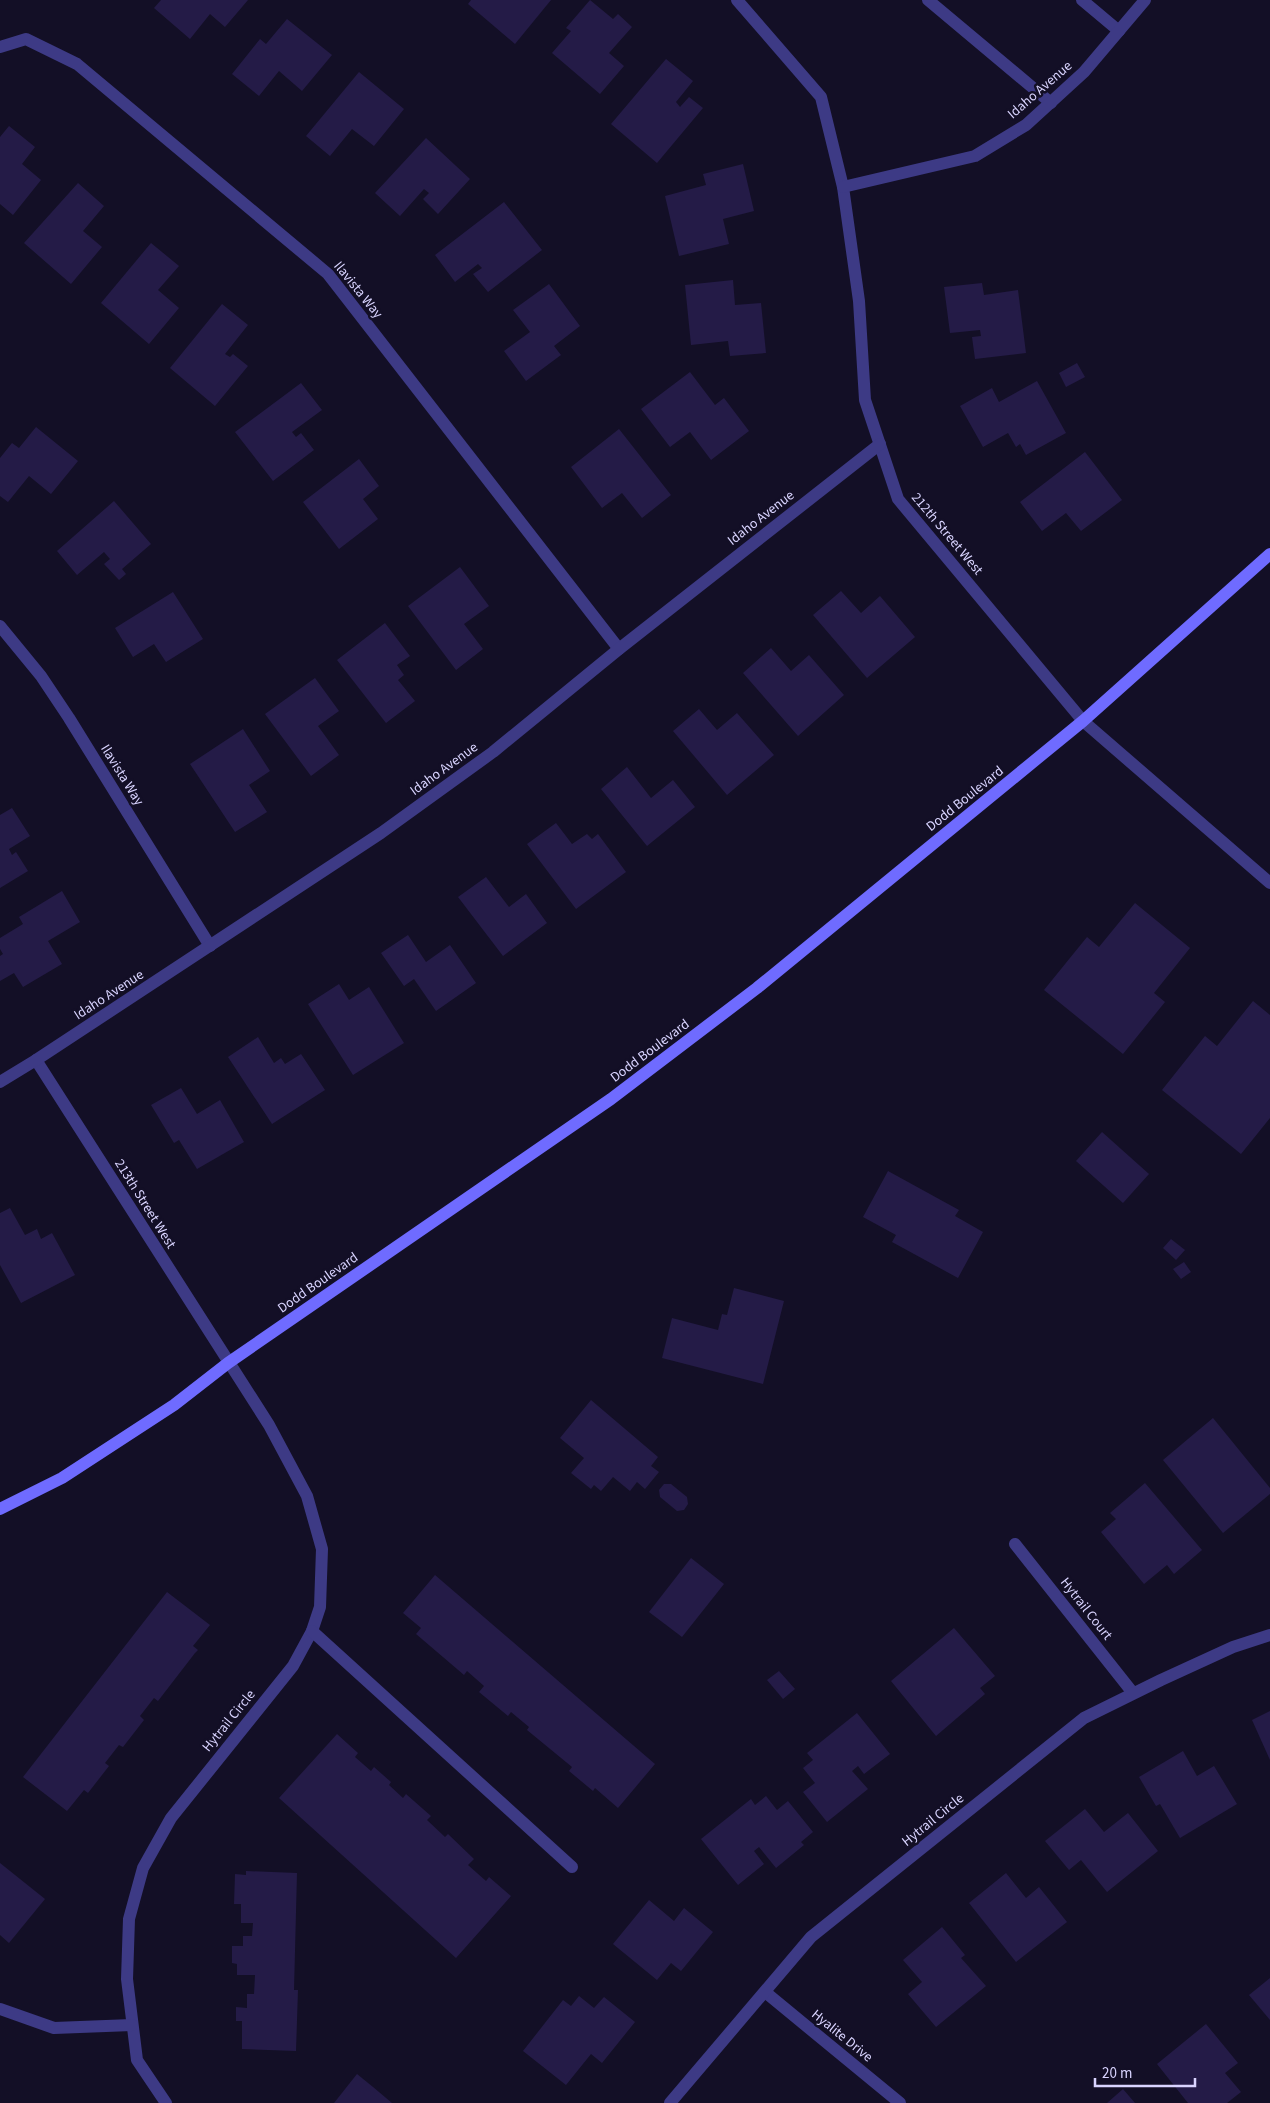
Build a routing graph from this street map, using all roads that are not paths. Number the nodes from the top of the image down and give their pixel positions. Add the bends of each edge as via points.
1 (737, 0) edge
2 (928, 0) edge
3 (1082, 0) edge
4 (1145, 0) edge
5 (1119, 31) junction
6 (0, 47) edge
7 (1051, 102) junction
8 (844, 187) junction
9 (880, 444) junction
10 (1270, 554) edge
11 (0, 626) edge
12 (618, 649) junction
13 (1083, 721) junction
14 (1270, 882) edge
15 (210, 946) junction
16 (36, 1060) junction
17 (0, 1082) edge
18 (228, 1363) junction
19 (0, 1509) edge
20 (1015, 1544) dead end
21 (312, 1631) junction
22 (1270, 1635) edge
23 (1133, 1693) junction
24 (572, 1867) dead end
25 (765, 1992) junction
26 (0, 2009) edge
27 (132, 2025) junction
28 (166, 2103) edge
29 (670, 2103) edge
30 (900, 2103) edge

1 - 8 street, 212th Street West via 821,97
2 - 7 street
3 - 5 street
4 - 5 street, Idaho Avenue
5 - 7 street, Idaho Avenue via 1084,72
6 - 12 street, Ilavista Way via 26,39 77,64 328,274
7 - 8 street, Idaho Avenue via 1026,125 974,156
8 - 9 street, 212th Street West via 858,301 865,400
9 - 12 street, Idaho Avenue
9 - 13 street, 212th Street West via 898,499
10 - 13 main road, Dodd Boulevard
11 - 15 street, Ilavista Way via 41,676 69,718
12 - 15 street, Idaho Avenue via 493,752 382,834
13 - 14 street, 212th Street West
13 - 18 main road, Dodd Boulevard via 690,1040 604,1104
15 - 16 street, Idaho Avenue
16 - 17 street, Idaho Avenue
16 - 18 street, 213th Street West
18 - 19 main road, Dodd Boulevard via 174,1405 62,1478
18 - 21 street, Hytrail Circle via 269,1425 306,1496 322,1549 320,1607
20 - 23 street, Hytrail Court
21 - 24 street
21 - 27 street, Hytrail Circle via 293,1666 171,1818 143,1868 129,1919 127,1979
22 - 23 street, Hytrail Circle via 1233,1647
23 - 25 street, Hytrail Circle via 1084,1718 811,1937
25 - 29 street, Hytrail Circle
25 - 30 street, Hyalite Drive
26 - 27 street via 54,2028
27 - 28 street, Hytrail Circle via 137,2060

